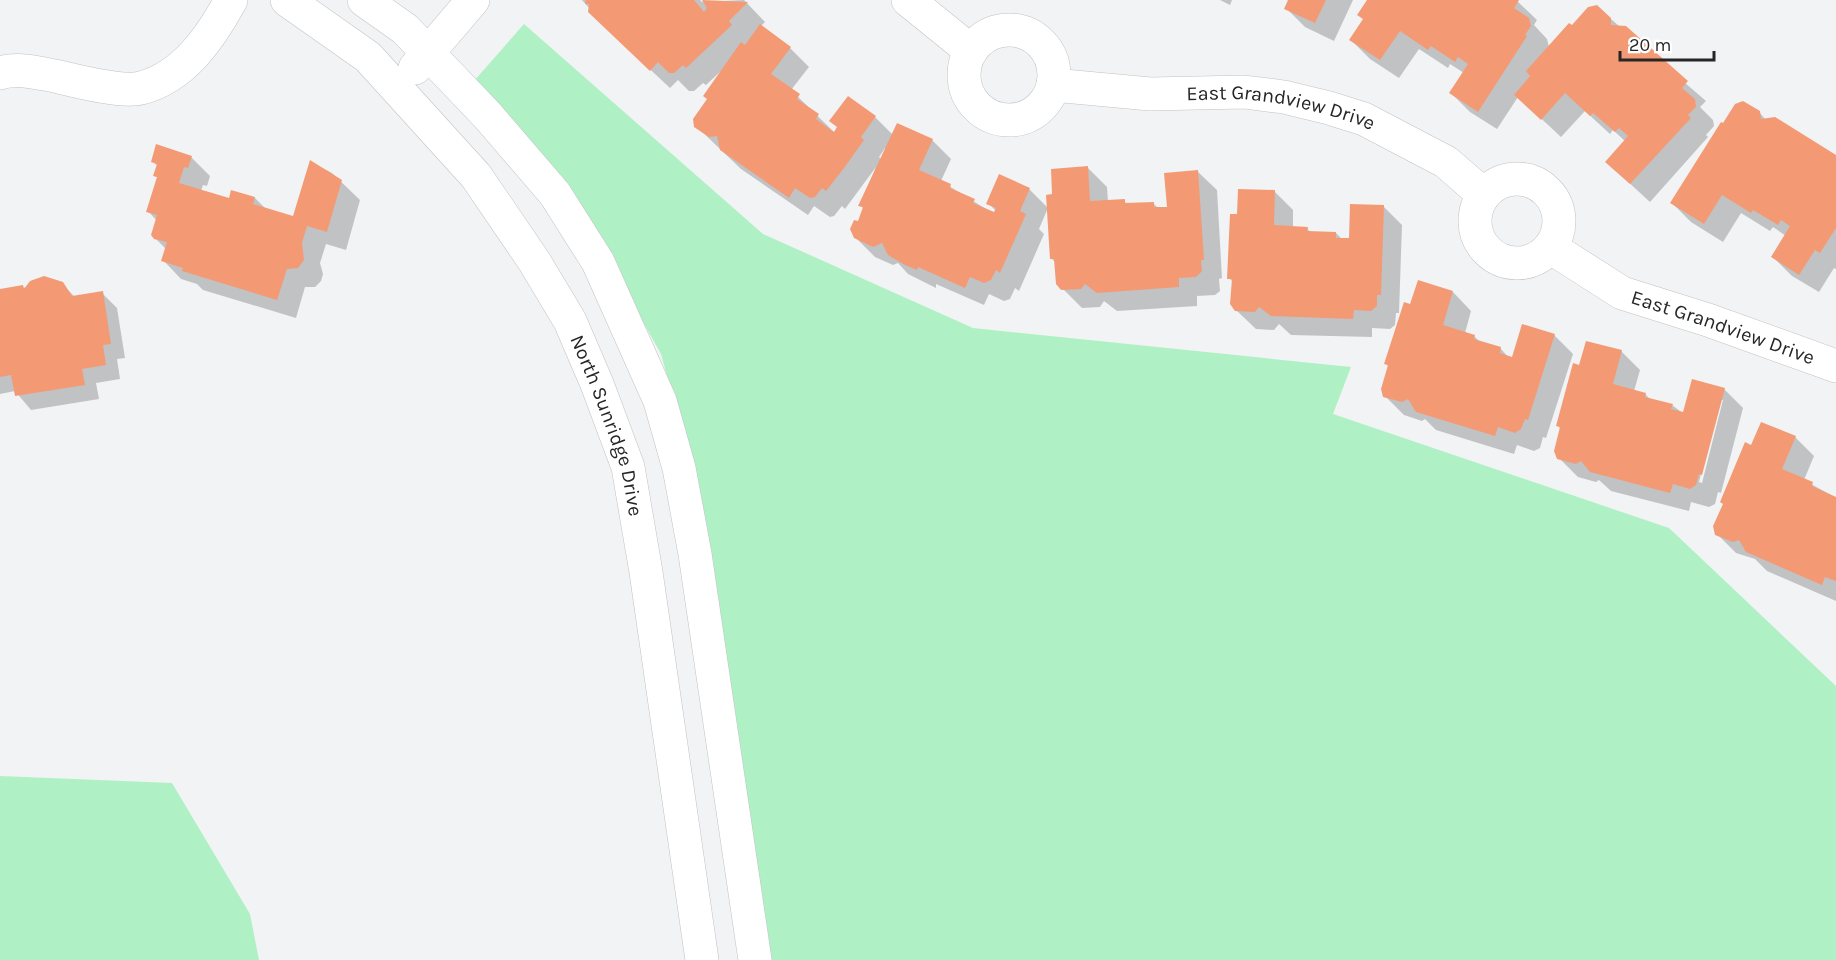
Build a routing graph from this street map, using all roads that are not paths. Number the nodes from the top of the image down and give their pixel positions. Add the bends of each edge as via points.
1 (231, 0) edge
2 (287, 0) edge
3 (473, 0) edge
4 (908, 0) edge
5 (381, 4) edge
6 (356, 48) junction
7 (971, 51) junction
8 (428, 53) junction
9 (0, 73) edge
10 (1053, 85) junction
11 (399, 88) junction
12 (1484, 195) junction
13 (1550, 247) junction
14 (1836, 366) edge
15 (702, 960) edge
16 (755, 960) edge

1 - 9 street via 212,35 171,76 140,89 98,86 8,70
2 - 6 street, North Sunridge Drive
3 - 8 street
4 - 7 street
5 - 6 street
5 - 8 street
6 - 11 street, North Sunridge Drive
7 - 10 street via 992,33 1020,31 1043,45 1051,58
7 - 10 street via 965,65 969,96 992,117 1015,119 1037,110
8 - 11 street
8 - 16 street via 555,194 598,262 660,400 679,468 695,554
10 - 12 street, East Grandview Drive via 1150,94 1244,92 1329,108 1364,119 1446,162
11 - 15 street, North Sunridge Drive via 476,176 534,261 570,321 627,467
12 - 13 street via 1478,206 1477,232 1491,254 1516,263 1540,256
12 - 13 street via 1505,180 1519,179 1543,188 1552,198 1559,222
13 - 14 street, East Grandview Drive via 1622,293

